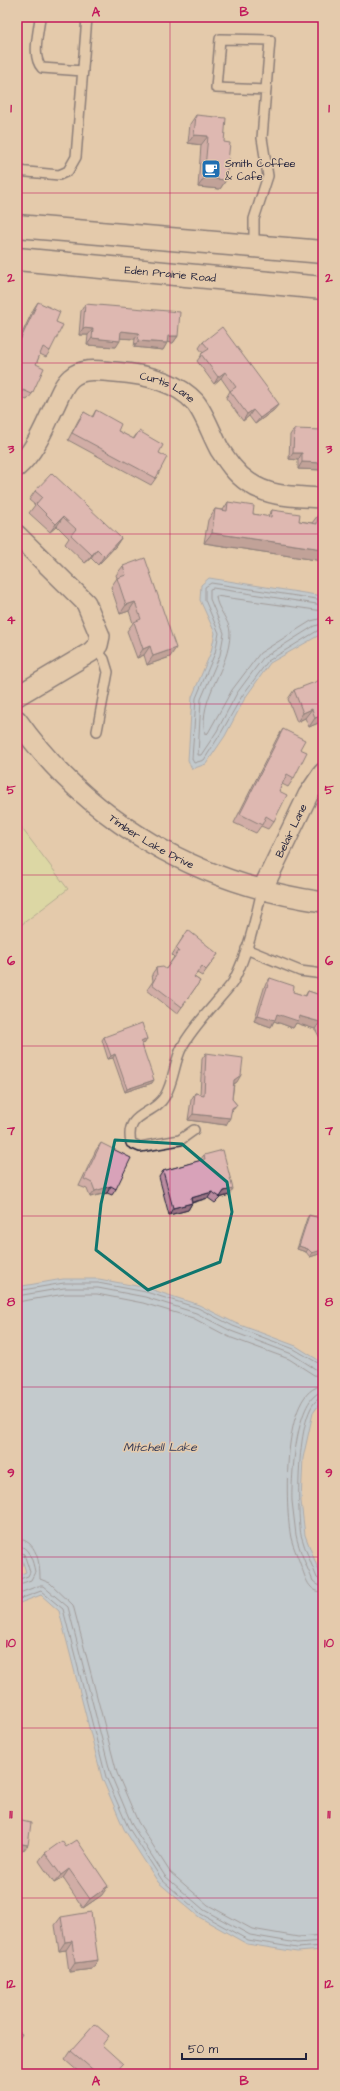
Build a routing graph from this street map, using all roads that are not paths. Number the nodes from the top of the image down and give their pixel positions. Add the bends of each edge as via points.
1 (40, 17) edge
2 (87, 17) edge
3 (83, 71) junction
4 (266, 90) junction
5 (17, 171) edge
6 (17, 226) edge
7 (254, 245) junction
8 (323, 252) edge
9 (17, 259) edge
10 (323, 288) edge
11 (17, 467) edge
12 (323, 498) edge
13 (17, 535) edge
14 (95, 648) junction
15 (17, 696) edge
16 (17, 720) edge
17 (97, 731) dead end
18 (323, 773) edge
19 (262, 890) junction
20 (323, 902) edge
21 (246, 949) junction
22 (323, 974) edge
23 (194, 1130) dead end

1 - 3 lane via 38,64 42,68
2 - 3 lane
3 - 5 lane via 76,157 68,171 59,175
4 - 4 lane via 270,40 220,39 216,88
4 - 7 lane via 262,138 268,176 254,219
6 - 7 main road
7 - 8 main road
9 - 10 main road, Eden Prairie Road
11 - 12 street, Curtis Lane via 34,448 63,388 72,377 82,371 136,374 158,379 180,390 195,403 230,466 246,481 261,490 277,495
13 - 14 street via 86,604 100,636
14 - 15 street
14 - 17 lane via 104,659 108,672
16 - 19 street, Timber Lake Drive via 34,744 70,783 109,816 155,847 208,872
18 - 19 street, Belair Lane via 302,807
19 - 20 street, Timber Lake Drive via 297,899
19 - 21 lane via 252,936
21 - 22 lane via 300,971
21 - 23 lane via 232,983 182,1047 164,1098 137,1116 129,1133 131,1143 140,1147 180,1140

